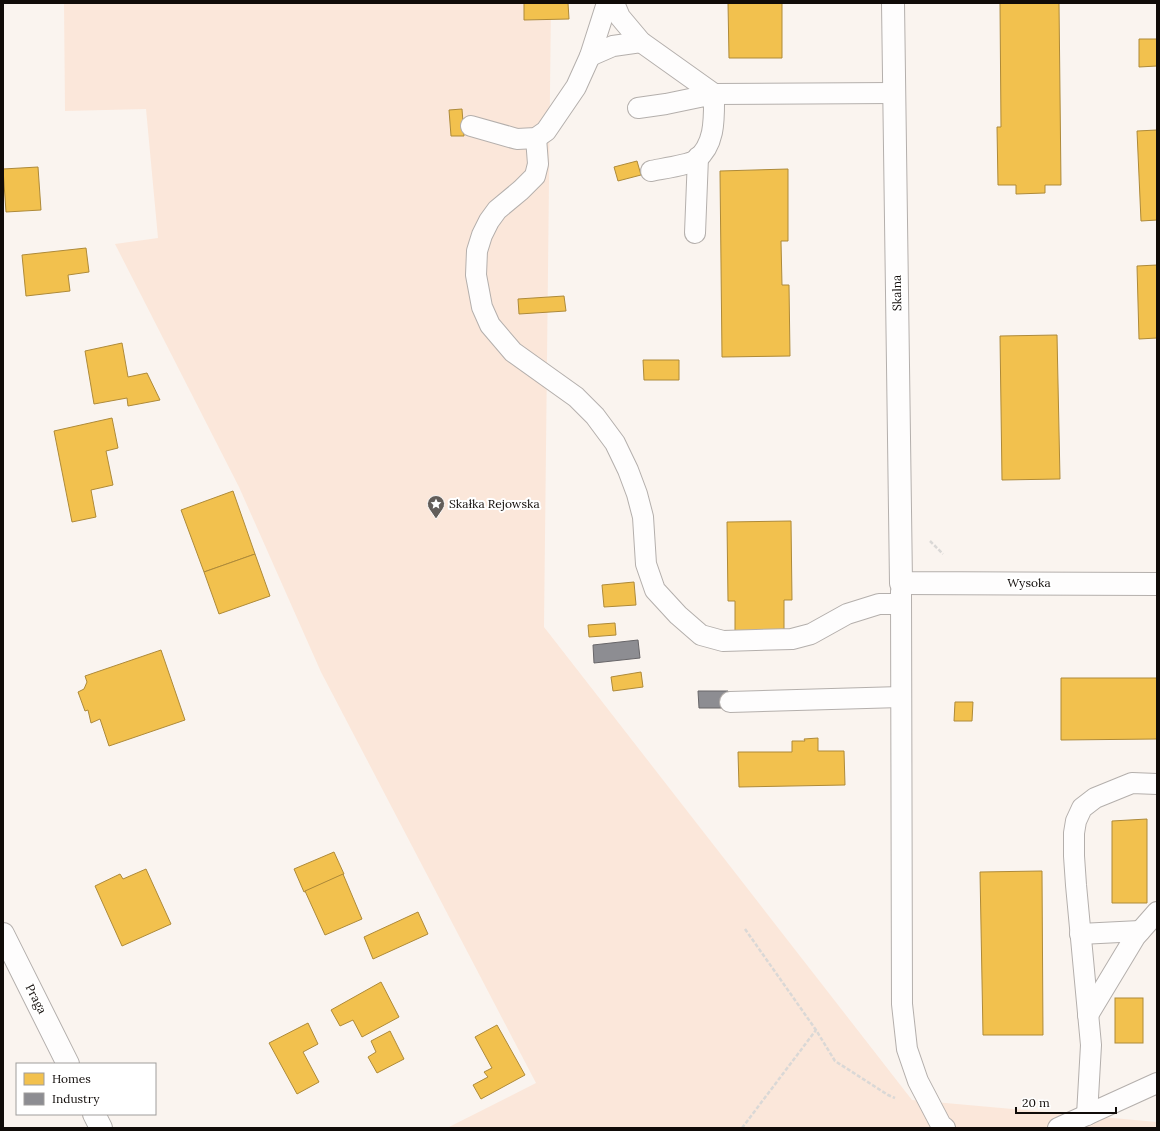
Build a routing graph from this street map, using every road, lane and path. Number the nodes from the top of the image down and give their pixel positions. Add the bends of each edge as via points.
1 (607, 3) edge
2 (614, 3) edge
3 (893, 3) edge
4 (641, 42) junction
5 (590, 56) junction
6 (894, 93) junction
7 (714, 94) junction
8 (638, 108) dead end
9 (471, 126) dead end
10 (536, 138) junction
11 (698, 157) junction
12 (651, 171) dead end
13 (694, 233) dead end
14 (926, 537) dead end
15 (943, 554) dead end
16 (1157, 584) edge
17 (901, 593) junction
18 (901, 697) junction
19 (730, 702) dead end
20 (1157, 784) edge
21 (1157, 912) edge
22 (745, 929) dead end
23 (1140, 931) junction
24 (3, 934) edge
25 (1080, 934) junction
26 (1088, 1014) junction
27 (816, 1030) junction
28 (68, 1063) edge
29 (1157, 1083) edge
30 (94, 1115) edge
31 (1087, 1115) junction
32 (940, 1121) edge
33 (101, 1128) edge
34 (742, 1128) edge
35 (1058, 1128) edge

1 - 5 lane
2 - 4 lane via 620,17
3 - 6 street, Skalna
4 - 5 lane via 613,46
4 - 7 lane
5 - 10 lane via 576,87 546,131
6 - 7 lane
6 - 17 street, Skalna
7 - 8 lane
7 - 11 lane via 712,136 706,149
9 - 10 lane via 517,139
10 - 17 lane via 538,164 535,176 497,210 482,235 476,275 482,307 490,325 513,352 576,397 595,416 615,443 637,494 643,517 646,564 655,590 701,635 723,642 792,639 810,634 847,614 879,604
11 - 12 lane via 695,161
11 - 13 lane
14 - 15 path
16 - 17 street, Wysoka
17 - 18 lane
18 - 19 lane
18 - 32 lane via 902,1004 908,1049 918,1081
20 - 25 lane via 1132,783 1095,798 1082,808 1074,833
21 - 23 lane
22 - 27 path
23 - 25 lane
23 - 26 lane
24 - 28 street, Praga
25 - 26 lane
26 - 31 lane via 1091,1045
27 - 32 path via 835,1061 888,1095
27 - 34 path
29 - 31 lane
30 - 33 street
31 - 35 lane

